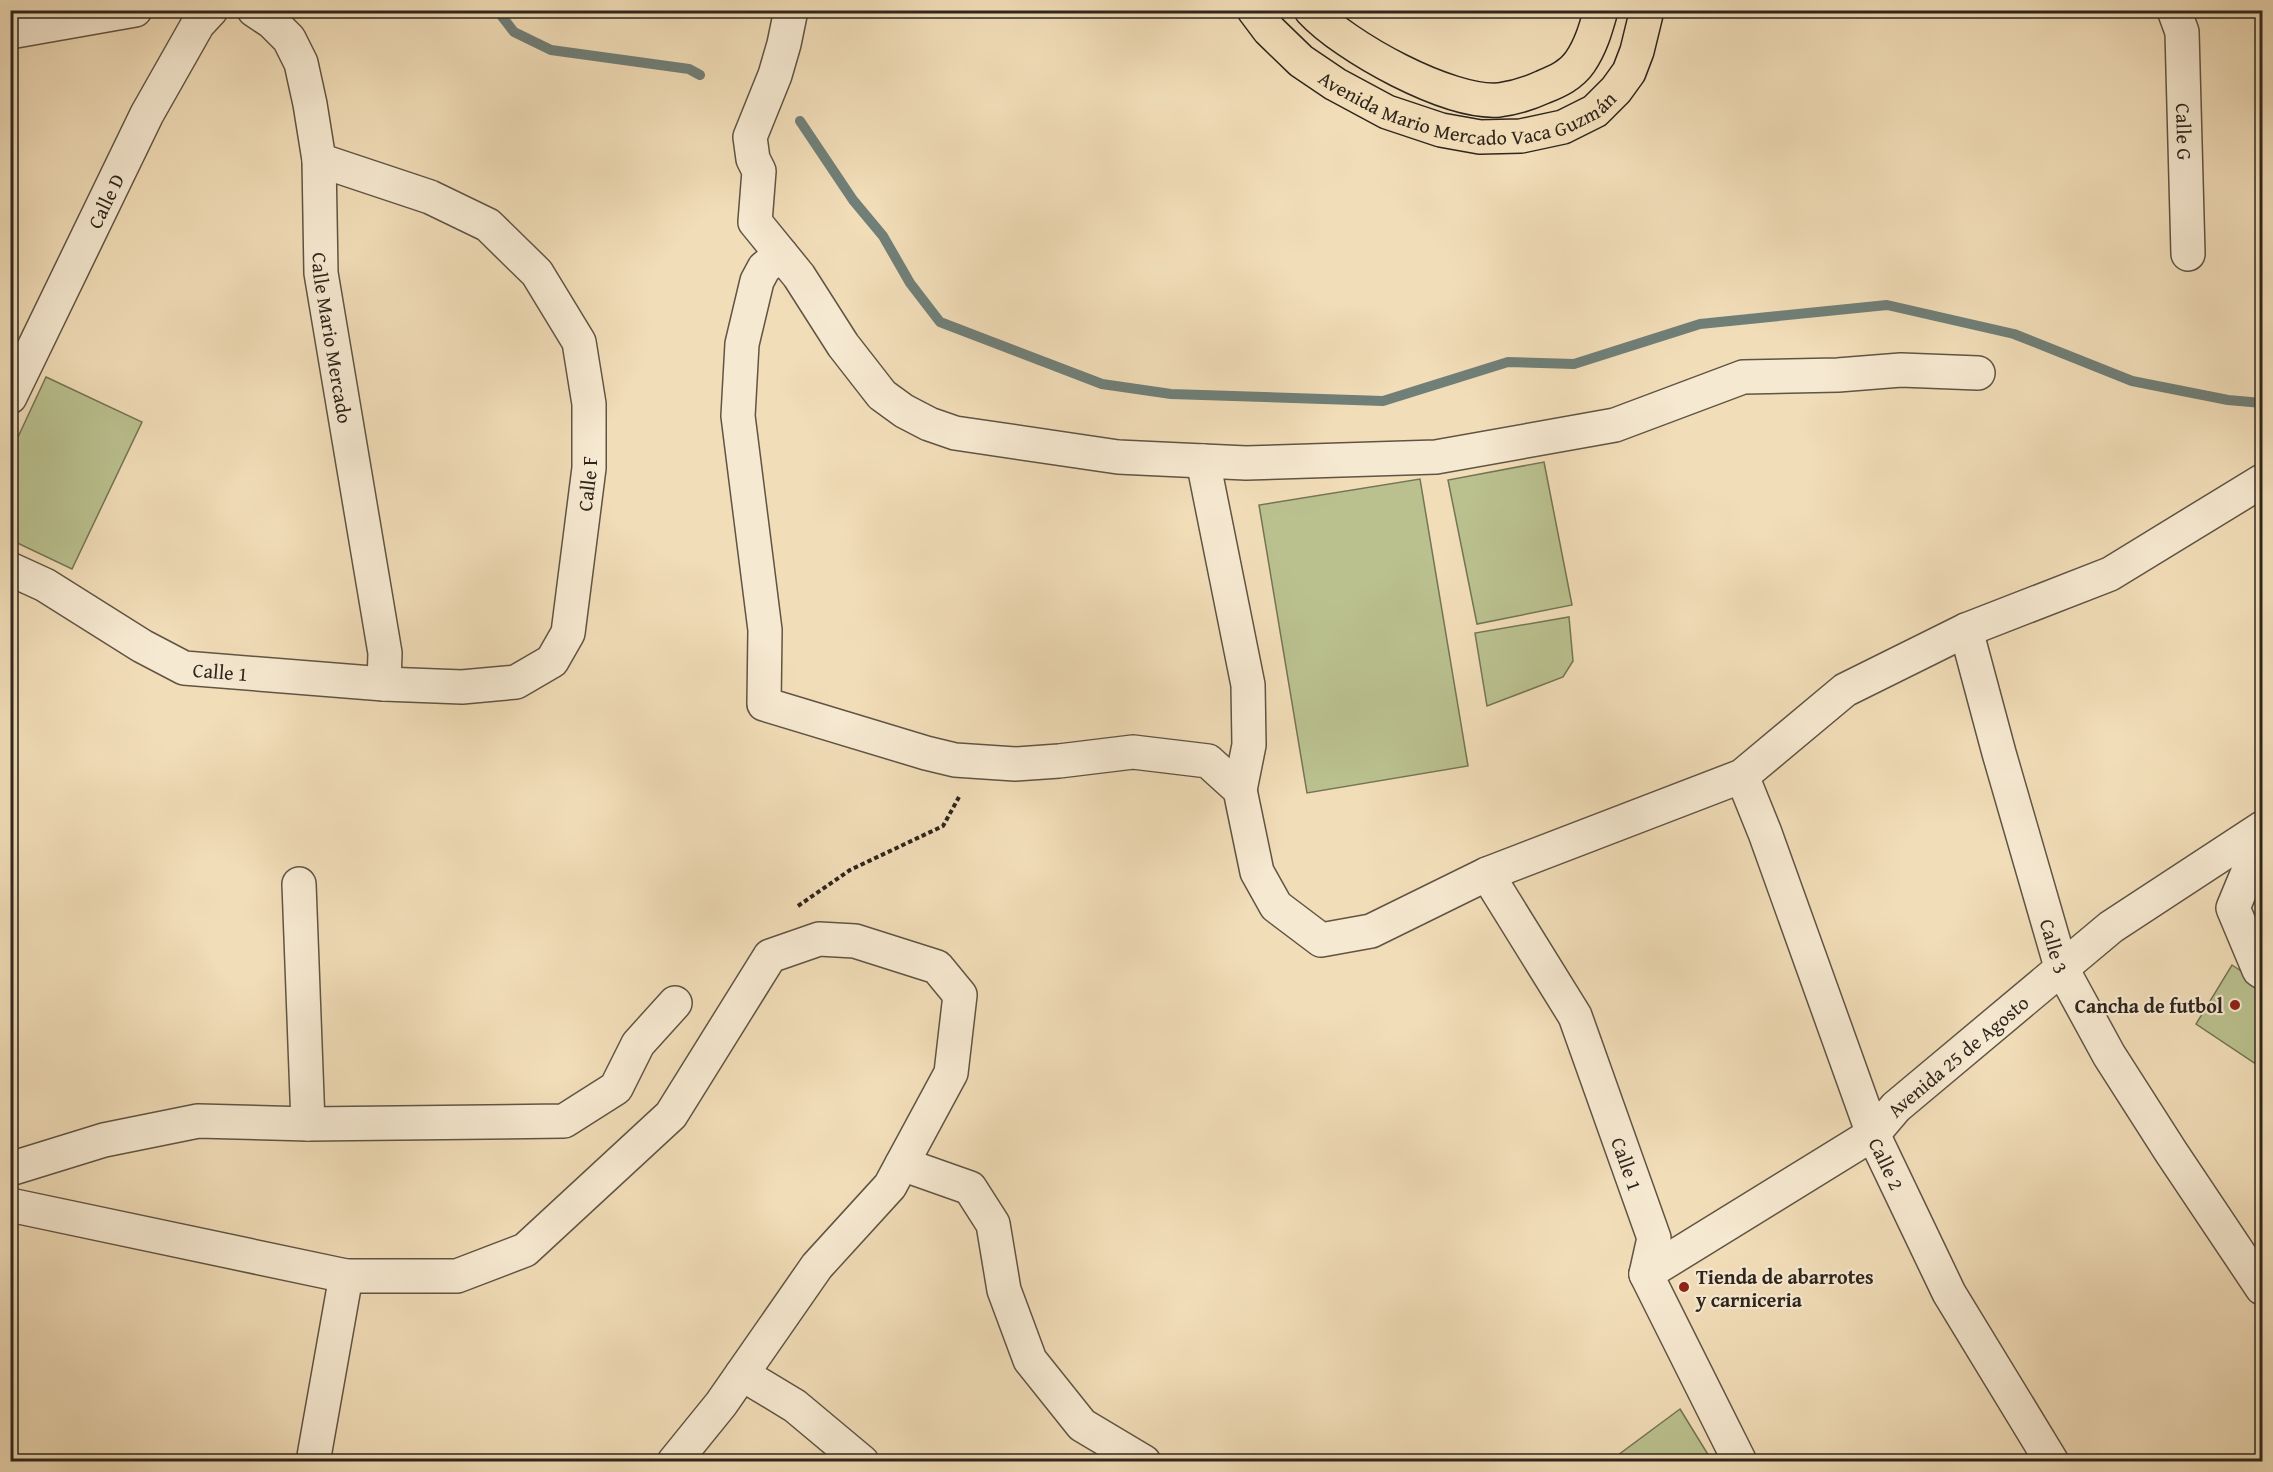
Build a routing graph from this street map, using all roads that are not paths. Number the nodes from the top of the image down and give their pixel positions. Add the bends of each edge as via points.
1 (135, 10) edge
2 (210, 10) edge
3 (254, 10) edge
4 (791, 10) edge
5 (1254, 10) edge
6 (1311, 10) edge
7 (1601, 10) edge
8 (1647, 10) edge
9 (2175, 10) edge
10 (10, 32) edge
11 (319, 160) junction
12 (781, 254) junction
13 (2188, 254) dead end
14 (1978, 373) dead end
15 (10, 397) edge
16 (1203, 461) junction
17 (2262, 481) edge
18 (10, 569) edge
19 (1966, 630) junction
20 (384, 684) junction
21 (1742, 776) junction
22 (1240, 790) junction
23 (2262, 828) edge
24 (2262, 838) edge
25 (1487, 874) junction
26 (299, 884) dead end
27 (2061, 967) junction
28 (2262, 972) edge
29 (675, 1003) dead end
30 (308, 1124) junction
31 (1873, 1134) junction
32 (902, 1164) junction
33 (10, 1169) edge
34 (10, 1204) edge
35 (1646, 1274) junction
36 (346, 1276) junction
37 (2262, 1288) edge
38 (742, 1374) junction
39 (313, 1461) edge
40 (674, 1461) edge
41 (862, 1461) edge
42 (1144, 1461) edge
43 (1740, 1461) edge
44 (2052, 1461) edge

1 - 10 street
2 - 15 street, Calle D via 198,24 147,114
3 - 11 street, Calle Mario Mercado via 289,39 301,63
4 - 12 street via 774,75 750,137 759,171 755,222
5 - 8 main road, Avenida Mario Mercado Vaca Guzmán via 1301,62 1335,84 1387,112 1441,130 1480,137 1521,136 1563,127 1595,111 1629,72
6 - 7 main road, Avenida Mario Mercado Vaca Guzmán via 1359,48 1402,72 1455,94 1498,100 1562,80 1580,62 1594,37
9 - 13 street, Calle G via 2182,32
11 - 20 street, Calle Mario Mercado via 321,273 384,653
11 - 20 street, Calle F via 430,198 488,225 537,273 579,342 589,404 588,468 568,633 552,661 516,682 462,687
12 - 16 street via 882,395 929,424 981,438 1118,457
12 - 22 street via 764,268 757,281 742,344 738,416 765,630 764,704 955,760 1015,764 1133,752 1208,761
14 - 16 street via 1901,370 1743,377 1615,425 1436,457
16 - 22 street via 1248,685 1249,745
17 - 19 street via 2109,574
18 - 20 street, Calle 1 via 45,585 184,668
19 - 21 street via 1845,690
19 - 27 street, Calle 3
21 - 25 street
21 - 31 street, Calle 2
22 - 25 street via 1257,872 1276,906 1321,940 1371,931
23 - 27 street, Avenida 25 de Agosto via 2111,927
24 - 28 street via 2233,908
25 - 35 street, Calle 1 via 1575,1016 1654,1238
26 - 30 street
27 - 31 street, Avenida 25 de Agosto via 1896,1107
27 - 37 street, Calle 3 via 2109,1055
29 - 30 street via 638,1044 616,1088 564,1120
30 - 33 street via 198,1121 104,1140
31 - 35 street, Avenida 25 de Agosto
31 - 44 street, Calle 2 via 1949,1293
32 - 36 street via 951,1073 960,995 937,967 855,941 819,939 770,956 671,1114 525,1250 457,1276
32 - 38 street via 890,1186 817,1266
32 - 42 street via 970,1188 993,1224 1004,1290 1030,1359 1082,1425
34 - 36 street
35 - 43 street
36 - 39 street
38 - 40 street
38 - 41 street via 795,1406

